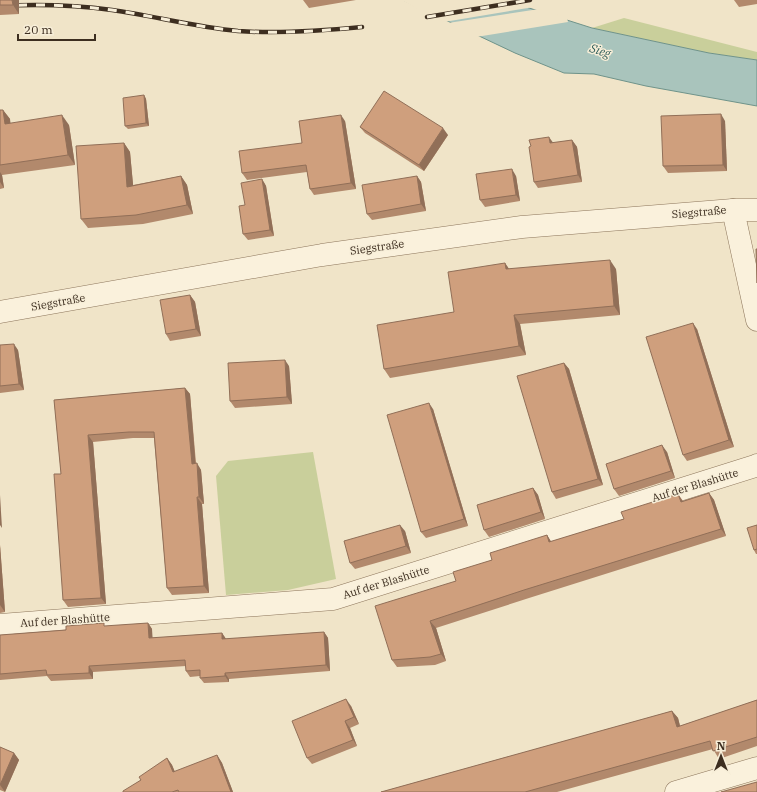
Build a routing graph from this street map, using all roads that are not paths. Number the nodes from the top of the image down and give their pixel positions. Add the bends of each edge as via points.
1 (733, 210) junction
2 (757, 210) edge
3 (0, 312) edge
4 (757, 320) edge
5 (757, 465) edge
6 (0, 625) edge
7 (757, 768) edge
8 (676, 792) edge

1 - 2 street, Siegstraße
1 - 3 street, Siegstraße via 507,229 322,255
1 - 4 street
5 - 6 street, Auf der Blashütte via 333,599
7 - 8 street

